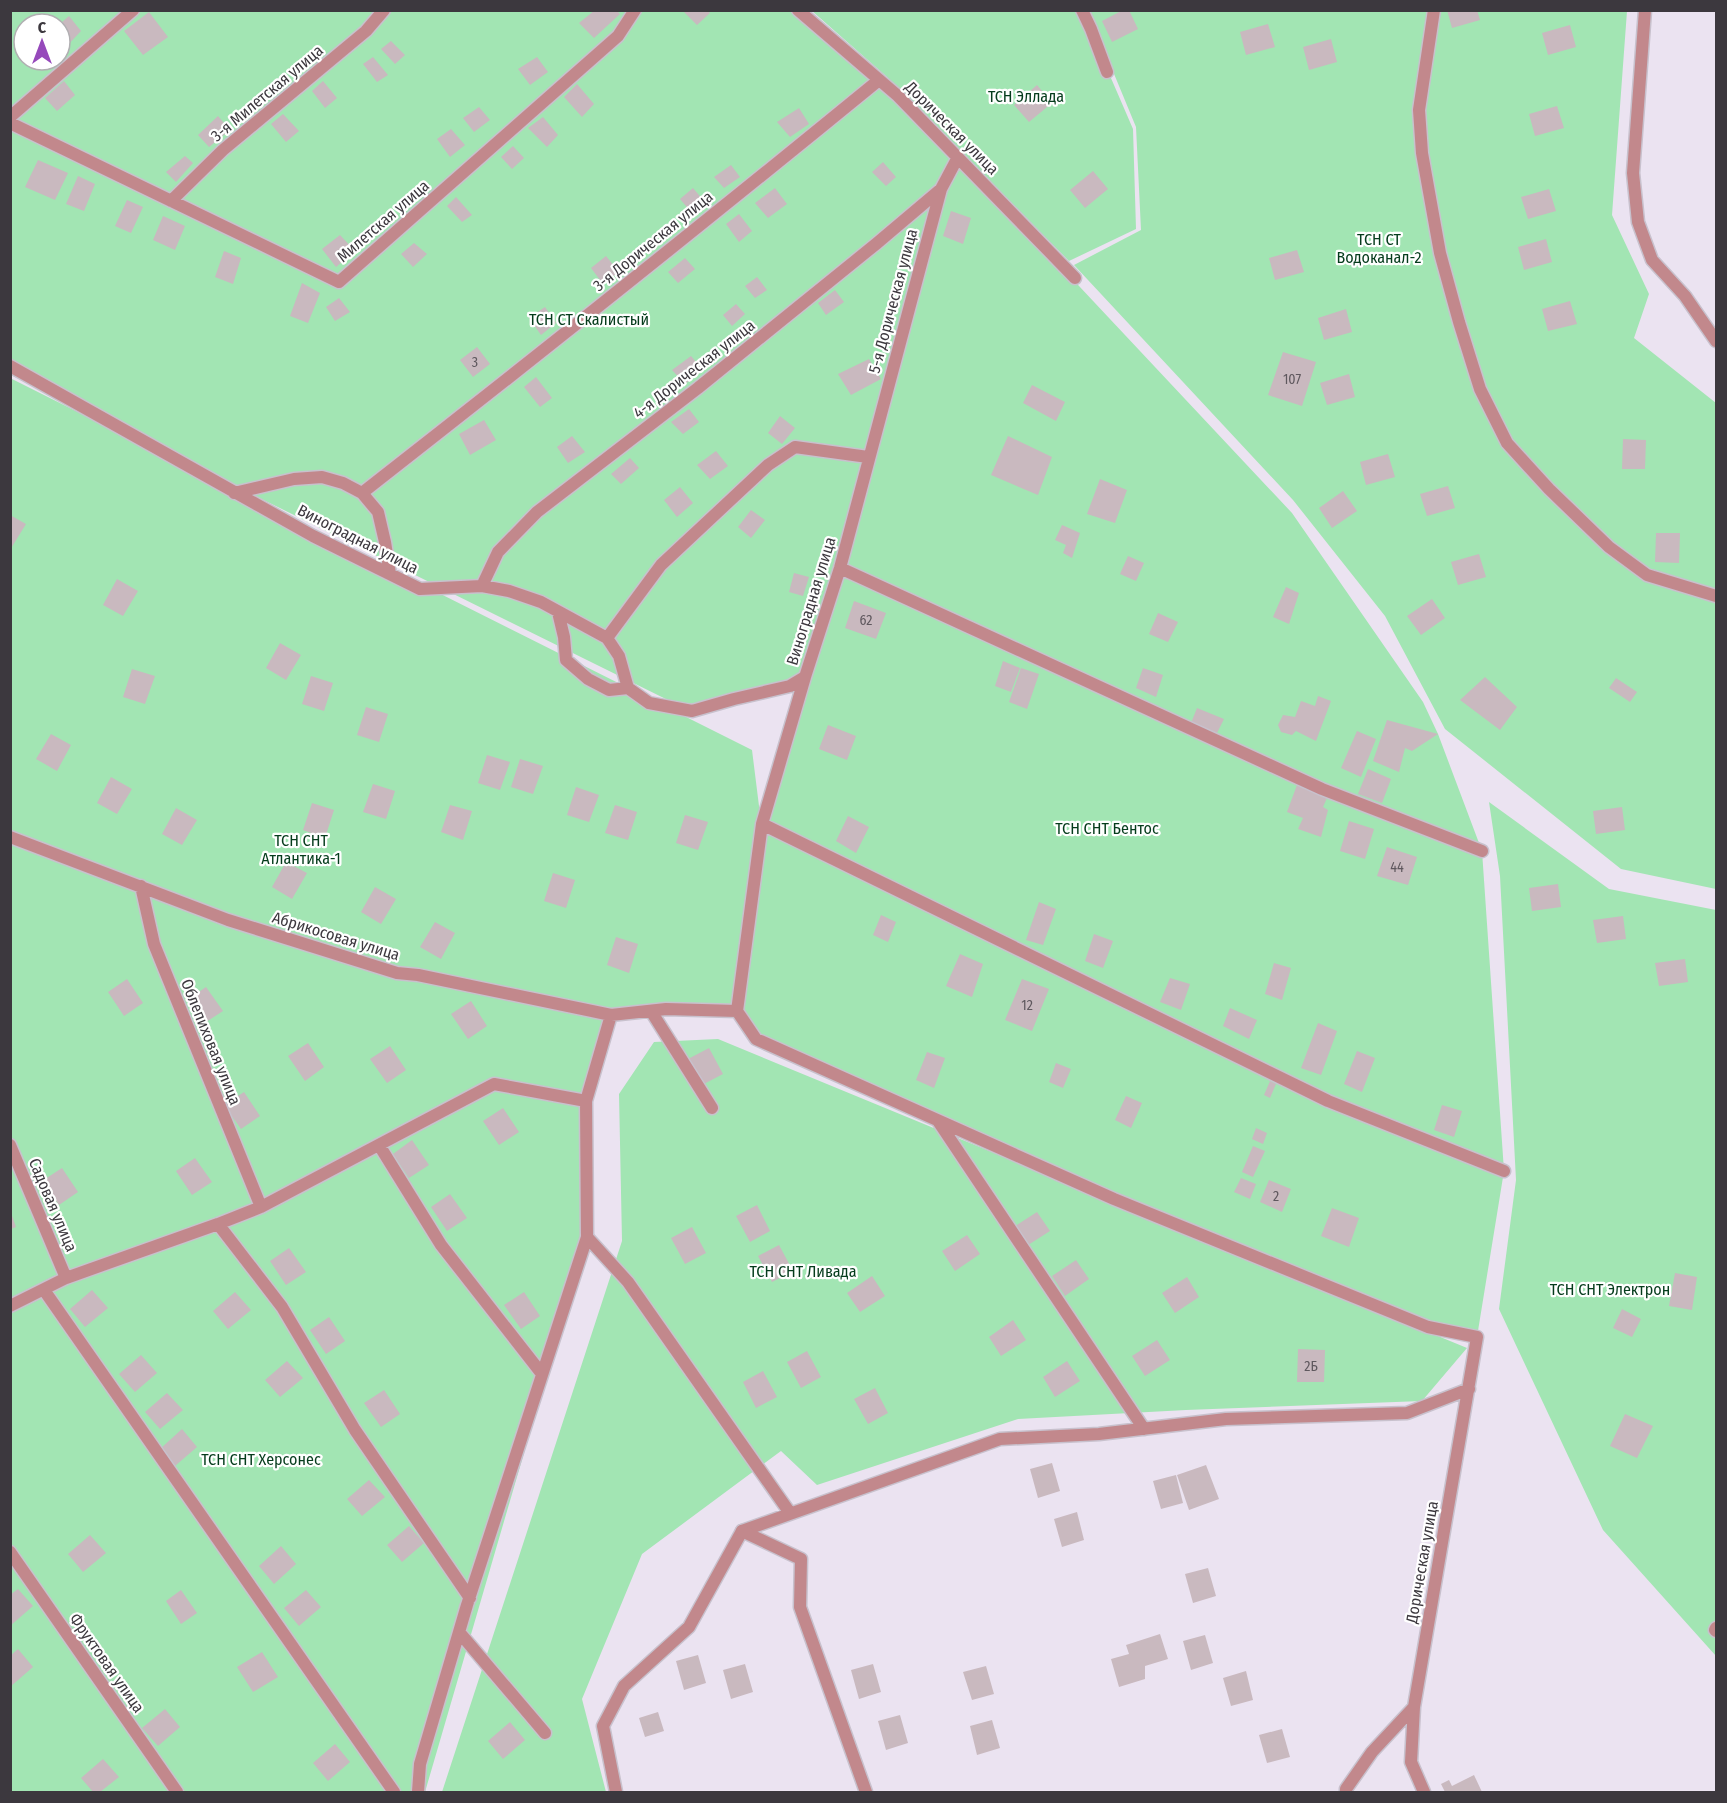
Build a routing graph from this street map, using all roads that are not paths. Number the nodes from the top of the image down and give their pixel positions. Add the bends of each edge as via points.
1 (134, 10) edge
2 (384, 10) edge
3 (635, 10) edge
4 (798, 10) edge
5 (1082, 10) edge
6 (1434, 10) edge
7 (1645, 10) edge
8 (1107, 72) dead end
9 (879, 80) junction
10 (10, 117) edge
11 (10, 123) edge
12 (958, 157) junction
13 (941, 189) junction
14 (171, 201) junction
15 (1075, 278) dead end
16 (1716, 340) edge
17 (10, 366) edge
18 (868, 457) junction
19 (234, 493) junction
20 (362, 493) junction
21 (840, 568) junction
22 (390, 574) junction
23 (482, 586) junction
24 (1716, 596) edge
25 (558, 612) junction
26 (607, 638) junction
27 (805, 677) junction
28 (628, 688) junction
29 (762, 824) junction
30 (10, 837) edge
31 (1482, 851) dead end
32 (141, 886) junction
33 (651, 1011) junction
34 (737, 1011) junction
35 (611, 1015) junction
36 (586, 1101) junction
37 (711, 1108) dead end
38 (938, 1120) junction
39 (10, 1145) edge
40 (379, 1145) junction
41 (1504, 1171) dead end
42 (261, 1207) junction
43 (219, 1224) junction
44 (587, 1237) junction
45 (66, 1278) junction
46 (44, 1290) junction
47 (10, 1306) edge
48 (542, 1374) junction
49 (1468, 1389) junction
50 (1143, 1429) junction
51 (789, 1513) junction
52 (742, 1531) junction
53 (10, 1552) edge
54 (470, 1598) junction
55 (459, 1632) junction
56 (1414, 1707) junction
57 (545, 1733) dead end
58 (177, 1792) edge
59 (394, 1792) edge
60 (418, 1792) edge
61 (616, 1792) edge
62 (866, 1792) edge
63 (1346, 1792) edge
64 (1424, 1792) edge

1 - 10 street
2 - 14 street, 3-я Милетская улица via 366,31 223,150
3 - 14 street, Милетская улица via 618,36 339,282
4 - 9 street, Дорическая улица
5 - 8 street
6 - 24 street via 1419,110 1422,153 1440,253 1480,389 1507,443 1609,547 1647,575
7 - 16 street via 1633,173 1638,222 1652,260 1685,296
9 - 12 street, Дорическая улица
9 - 20 street, 3-я Дорическая улица
11 - 14 street, Милетская улица
12 - 13 street, 5-я Дорическая улица
12 - 15 street, Дорическая улица
13 - 18 street, 5-я Дорическая улица
13 - 23 street, 4-я Дорическая улица via 707,380 537,512 498,552
17 - 19 street, Виноградная улица
18 - 21 street, Виноградная улица
18 - 26 street via 795,447 768,465 661,565
19 - 20 street via 294,479 322,477
19 - 22 street, Виноградная улица
20 - 22 street via 378,512
21 - 27 street, Виноградная улица
21 - 31 street via 1322,789
22 - 23 street, Виноградная улица via 420,589
23 - 25 street, Виноградная улица via 509,591
25 - 26 street, Виноградная улица
25 - 28 street via 566,660 609,690
26 - 28 street via 619,656
27 - 28 street, Виноградная улица via 789,686 692,711 649,703
27 - 29 street
29 - 34 street
29 - 41 street via 1328,1101
30 - 32 street, Абрикосовая улица
32 - 35 street, Абрикосовая улица via 228,920 397,972
32 - 42 street, Облепиховая улица via 154,944
33 - 34 street, Абрикосовая улица
33 - 35 street, Абрикосовая улица
33 - 37 street
34 - 38 street via 756,1039
35 - 36 street
36 - 40 street via 494,1084
36 - 44 street
38 - 49 street, Дорическая улица via 1114,1199 1428,1327 1477,1337
38 - 50 street
39 - 45 street, Садовая улица
40 - 42 street
40 - 48 street via 441,1245
42 - 43 street
43 - 45 street
43 - 54 street via 282,1307 355,1430
44 - 48 street
44 - 51 street via 628,1282
45 - 46 street
46 - 47 street
46 - 59 street
48 - 54 street
49 - 50 street via 1407,1413 1226,1419
49 - 56 street, Дорическая улица
50 - 51 street via 1000,1439
51 - 52 street
52 - 61 street via 689,1627 624,1686 603,1726
52 - 62 street via 801,1558 800,1607
53 - 58 street, Фруктовая улица
54 - 55 street
55 - 57 street
55 - 60 street via 420,1764
56 - 63 street via 1372,1752
56 - 64 street, Дорическая улица via 1411,1762

